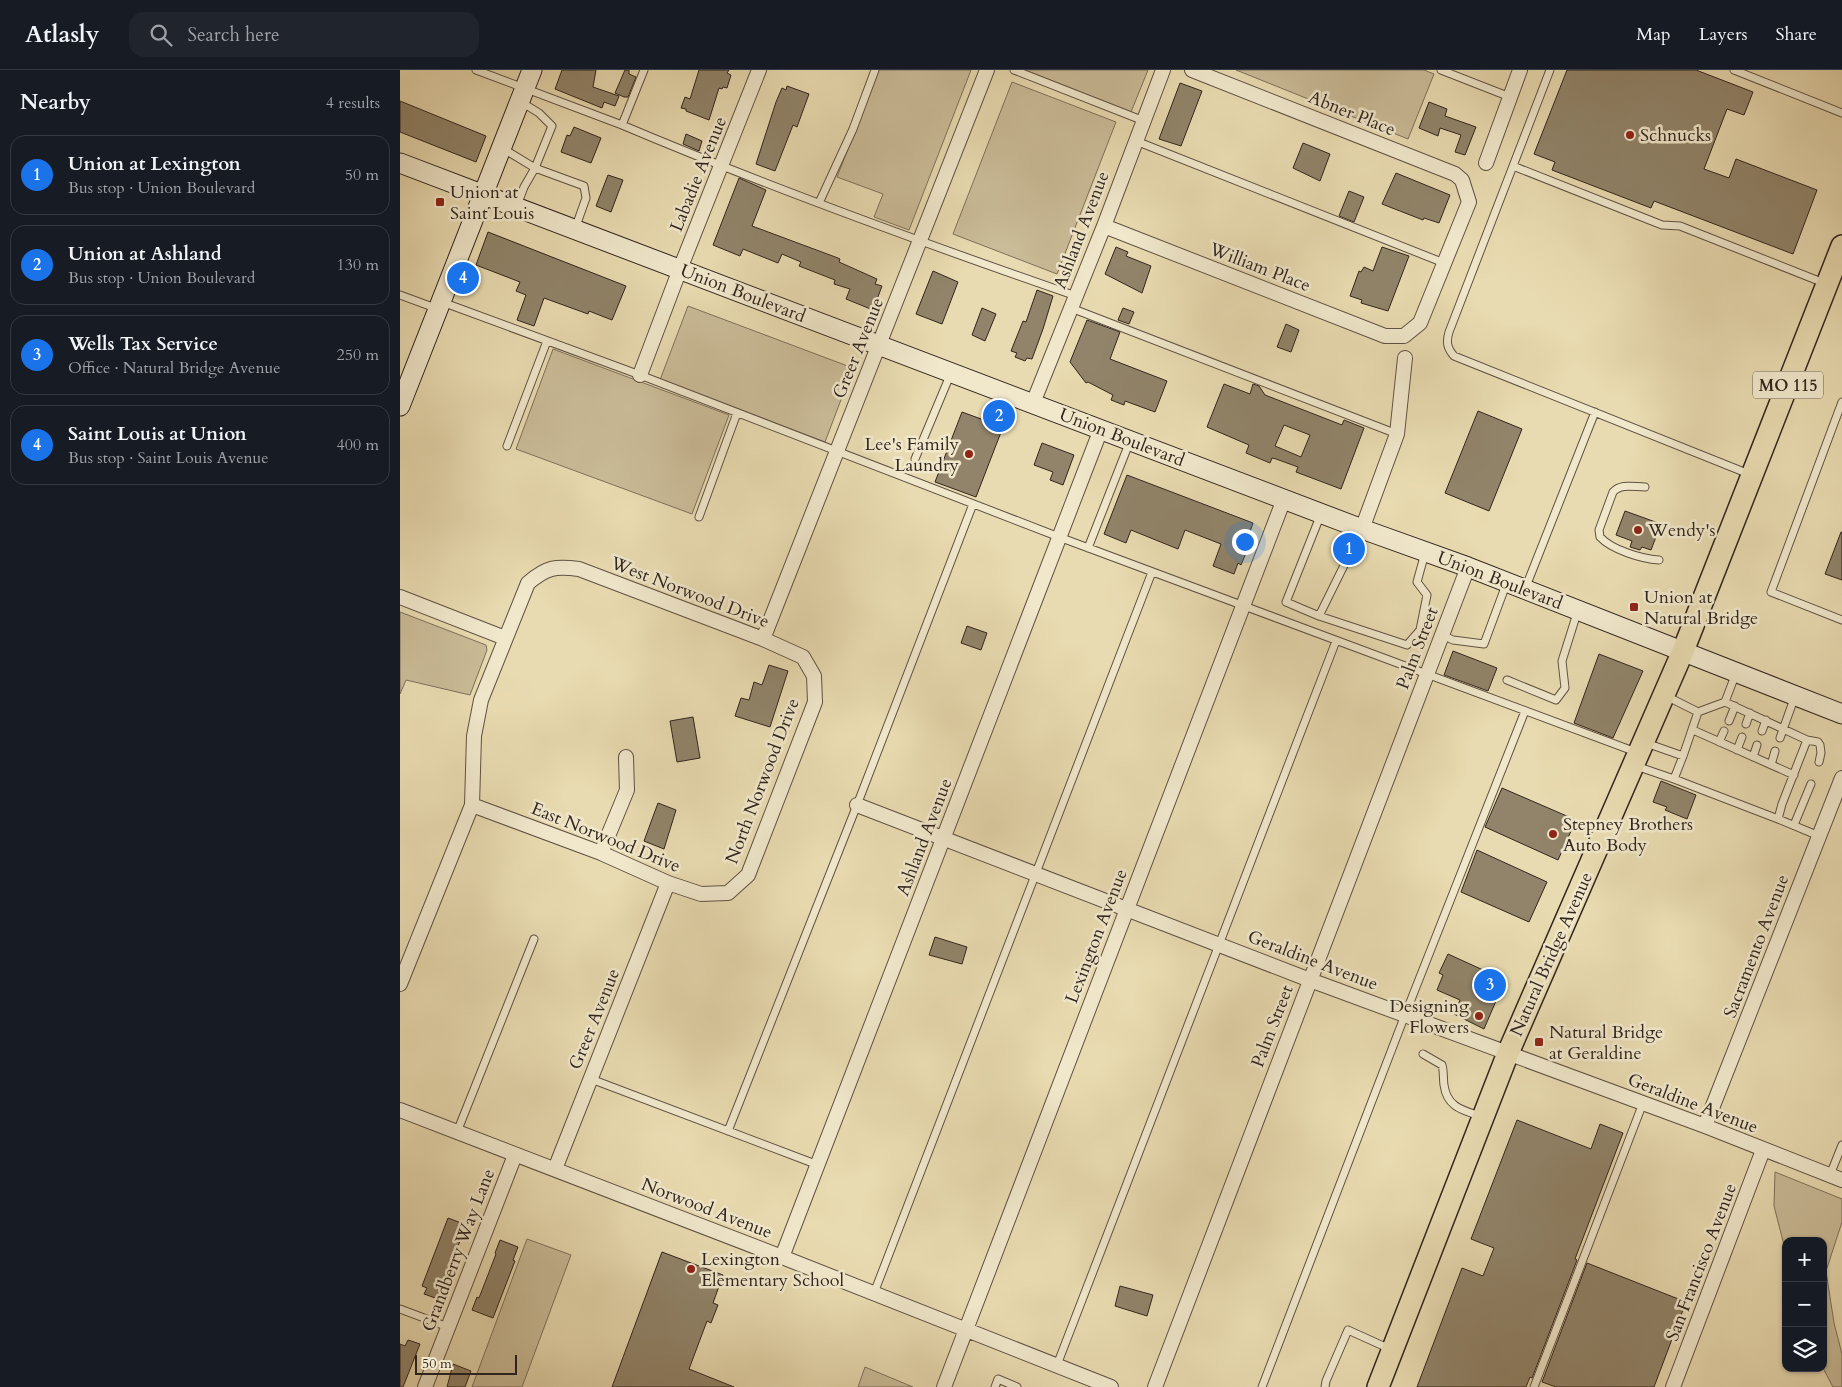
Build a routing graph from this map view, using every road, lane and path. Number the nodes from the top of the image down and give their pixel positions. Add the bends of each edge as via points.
1 (476, 70) edge
2 (532, 70) edge
3 (644, 70) edge
4 (759, 70) edge
5 (875, 70) edge
6 (987, 70) edge
7 (1014, 70) edge
8 (1163, 70) edge
9 (1192, 70) edge
10 (1441, 70) edge
11 (1520, 70) edge
12 (1550, 70) edge
13 (1734, 70) edge
14 (522, 94) junction
15 (1510, 96) junction
16 (1842, 113) edge
17 (1144, 121) junction
18 (622, 125) junction
19 (1136, 141) junction
20 (502, 148) junction
21 (400, 163) edge
22 (1486, 163) dead end
23 (1514, 166) junction
24 (721, 167) junction
25 (535, 168) junction
26 (484, 195) junction
27 (818, 204) junction
28 (517, 207) junction
29 (1104, 226) junction
30 (575, 229) junction
31 (920, 242) junction
32 (1842, 246) edge
33 (1444, 263) junction
34 (680, 269) junction
35 (1827, 284) junction
36 (400, 295) edge
37 (1073, 302) junction
38 (440, 306) junction
39 (547, 341) junction
40 (880, 345) junction
41 (1405, 358) dead end
42 (951, 372) junction
43 (640, 375) junction
44 (1842, 402) edge
45 (1033, 403) junction
46 (400, 406) edge
47 (737, 412) junction
48 (1595, 412) junction
49 (1101, 429) junction
50 (1397, 434) junction
51 (1130, 440) junction
52 (507, 446) dead end
53 (836, 450) junction
54 (915, 459) dead end
55 (1752, 475) junction
56 (1645, 487) dead end
57 (1284, 499) junction
58 (973, 504) junction
59 (1321, 513) junction
60 (699, 517) dead end
61 (1362, 528) junction
62 (1060, 537) junction
63 (1088, 548) junction
64 (1425, 551) junction
65 (1659, 560) dead end
66 (1468, 567) junction
67 (1152, 572) junction
68 (1507, 582) junction
69 (1524, 589) junction
70 (400, 597) edge
71 (1243, 606) junction
72 (1578, 610) junction
73 (1319, 616) junction
74 (1842, 620) edge
75 (1442, 635) junction
76 (505, 638) junction
77 (763, 639) junction
78 (1336, 641) junction
79 (1683, 651) junction
80 (1737, 673) junction
81 (1427, 675) junction
82 (814, 676) joint
83 (1507, 680) dead end
84 (1663, 695) junction
85 (1796, 696) junction
86 (1725, 702) junction
87 (1735, 706) junction
88 (1525, 711) junction
89 (1698, 712) junction
90 (1750, 713) junction
91 (1842, 714) edge
92 (1729, 720) dead end
93 (1766, 720) junction
94 (1746, 724) dead end
95 (1783, 728) junction
96 (1693, 730) junction
97 (1762, 731) dead end
98 (1724, 732) dead end
99 (1742, 736) dead end
100 (1780, 738) dead end
101 (1807, 740) junction
102 (1719, 742) junction
103 (1757, 745) dead end
104 (1737, 750) junction
105 (1775, 751) dead end
106 (1638, 753) junction
107 (1683, 756) junction
108 (626, 757) dead end
109 (1753, 757) junction
110 (1819, 762) dead end
111 (1771, 765) junction
112 (1794, 775) junction
113 (1842, 778) edge
114 (1674, 779) junction
115 (1811, 784) dead end
116 (472, 805) junction
117 (857, 805) junction
118 (1778, 819) junction
119 (1794, 825) junction
120 (1819, 836) junction
121 (944, 838) junction
122 (601, 854) junction
123 (1034, 873) junction
124 (668, 883) junction
125 (728, 893) joint
126 (1126, 908) junction
127 (534, 939) dead end
128 (1219, 944) junction
129 (1310, 980) junction
130 (400, 984) edge
131 (1405, 1015) junction
132 (1508, 1053) junction
133 (1423, 1054) dead end
134 (590, 1079) junction
135 (1643, 1103) junction
136 (400, 1110) edge
137 (1483, 1117) junction
138 (1705, 1126) junction
139 (728, 1131) junction
140 (457, 1132) junction
141 (1842, 1145) edge
142 (1763, 1150) junction
143 (515, 1155) junction
144 (818, 1165) junction
145 (555, 1169) junction
146 (1836, 1177) edge
147 (782, 1257) junction
148 (874, 1293) junction
149 (400, 1309) edge
150 (448, 1327) junction
151 (966, 1330) junction
152 (1392, 1350) junction
153 (1057, 1365) junction
154 (425, 1387) edge
155 (944, 1387) edge
156 (995, 1387) edge
157 (1017, 1387) edge
158 (1111, 1387) edge
159 (1155, 1387) edge
160 (1262, 1387) edge
161 (1325, 1387) edge
162 (1378, 1387) edge
163 (1534, 1387) edge
164 (1673, 1387) edge

1 - 14 lane
2 - 14 main road
3 - 18 lane
4 - 24 street, Labadie Avenue
5 - 27 lane via 853,130
6 - 31 street, Greer Avenue
7 - 17 lane
8 - 17 street, Ashland Avenue
9 - 33 street, Abner Place via 1455,174 1462,180 1469,202
10 - 15 lane
11 - 15 street
12 - 23 lane
13 - 16 lane
14 - 18 lane
14 - 20 main road
14 - 25 lane via 552,126
15 - 22 street
17 - 19 street, Ashland Avenue
18 - 24 lane
19 - 29 street, Ashland Avenue
19 - 33 lane
20 - 25 lane
20 - 26 main road
21 - 26 main road, Union Boulevard
23 - 35 lane via 1662,225 1680,226
23 - 48 lane via 1446,342 1454,356
24 - 27 lane
24 - 34 street, Labadie Avenue
25 - 28 lane
25 - 30 lane via 584,186 586,198
26 - 28 main road, Union Boulevard
26 - 38 main road
27 - 31 lane
28 - 30 main road, Union Boulevard
29 - 33 street, William Place via 1386,336 1404,336 1420,323
29 - 37 street, Ashland Avenue
30 - 34 main road, Union Boulevard
31 - 37 lane
31 - 40 street, Greer Avenue
32 - 35 main road, Natural Bridge Avenue / MO 115
34 - 40 main road, Union Boulevard
34 - 43 street, Labadie Avenue
35 - 55 main road, Natural Bridge Avenue / MO 115
36 - 38 lane
37 - 45 street, Ashland Avenue
37 - 50 lane
38 - 39 lane
38 - 46 main road
39 - 43 lane
39 - 52 lane
40 - 42 main road, Union Boulevard
40 - 53 street, Greer Avenue
41 - 50 street
42 - 45 main road, Union Boulevard
42 - 54 lane
43 - 47 lane
44 - 74 lane via 1771,592
45 - 49 main road, Union Boulevard
47 - 53 lane
47 - 60 lane
48 - 55 lane
48 - 69 lane
49 - 51 main road, Union Boulevard
49 - 62 street, Ashland Avenue
50 - 61 street
51 - 57 main road, Union Boulevard
51 - 63 lane
53 - 58 lane
53 - 77 street, Greer Avenue
55 - 79 main road, Natural Bridge Avenue / MO 115
56 - 65 lane via 1622,486 1613,492 1599,530 1600,537 1611,546
57 - 59 main road, Union Boulevard
57 - 71 street, Lexington Avenue
58 - 62 lane
58 - 117 lane
59 - 61 main road, Union Boulevard
59 - 73 lane via 1286,602
61 - 64 main road, Union Boulevard
61 - 73 lane
62 - 63 lane
62 - 121 street, Ashland Avenue
63 - 67 lane
64 - 66 main road, Union Boulevard
64 - 73 lane via 1416,582 1427,595 1420,630 1407,645
66 - 68 main road, Union Boulevard
66 - 75 street, Palm Street
67 - 71 lane
67 - 123 lane
68 - 69 main road, Union Boulevard
68 - 75 lane via 1484,644 1453,640
69 - 72 main road, Union Boulevard
70 - 76 street
71 - 78 lane
71 - 126 street, Lexington Avenue
72 - 79 main road, Union Boulevard
72 - 83 lane via 1562,661 1565,688 1556,700
75 - 81 street, Palm Street
76 - 77 street, West Norwood Drive via 528,583 542,571 561,567 579,569
76 - 116 street via 481,700 474,736
77 - 82 street, West Norwood Drive via 803,657
78 - 81 lane
78 - 128 lane
79 - 80 main road, Union Boulevard
79 - 84 main road, Natural Bridge Avenue / MO 115
80 - 85 main road, Union Boulevard
80 - 86 lane
81 - 88 lane
81 - 129 street, Palm Street
82 - 125 street, North Norwood Drive via 815,702 748,875
84 - 89 lane
84 - 106 main road, Natural Bridge Avenue / MO 115
85 - 91 main road, Union Boulevard
85 - 95 lane
86 - 87 lane
86 - 89 lane
87 - 90 lane
87 - 92 lane
88 - 106 lane
88 - 131 lane
89 - 96 lane
90 - 93 lane
90 - 94 lane
93 - 95 lane
93 - 97 lane
95 - 100 lane
95 - 101 lane
96 - 102 lane
96 - 107 lane
98 - 102 lane
99 - 104 lane
101 - 110 lane via 1820,745
101 - 112 lane
102 - 104 lane
103 - 109 lane
104 - 109 lane
105 - 111 lane
106 - 107 lane
106 - 114 lane
106 - 132 main road, Natural Bridge Avenue / MO 115
107 - 114 lane
108 - 122 street via 627,790
109 - 111 lane
111 - 112 lane
112 - 118 lane
113 - 120 street, Sacramento Avenue
114 - 118 lane
115 - 119 lane
116 - 122 street, East Norwood Drive
116 - 130 street
117 - 121 street, Geraldine Avenue
117 - 139 lane
118 - 119 lane
119 - 120 lane
120 - 138 street, Sacramento Avenue
121 - 123 street, Geraldine Avenue
121 - 144 street, Ashland Avenue
122 - 124 street, East Norwood Drive
123 - 126 street, Geraldine Avenue
123 - 148 lane
124 - 125 street, East Norwood Drive via 701,894
124 - 134 street, Greer Avenue
126 - 128 street, Geraldine Avenue
126 - 151 street, Lexington Avenue
127 - 140 lane
128 - 129 street, Geraldine Avenue
128 - 153 lane
129 - 131 street, Geraldine Avenue
129 - 159 street, Palm Street
131 - 132 street, Geraldine Avenue
131 - 160 lane
132 - 135 street, Geraldine Avenue
132 - 137 main road, Natural Bridge Avenue / MO 115
133 - 137 lane via 1442,1066 1446,1095 1451,1104
134 - 139 lane
134 - 145 street, Greer Avenue
135 - 138 street, Geraldine Avenue
135 - 163 lane
136 - 140 street, Norwood Avenue
137 - 152 main road, Natural Bridge Avenue / MO 115
138 - 142 street, Geraldine Avenue
139 - 144 lane
140 - 143 street, Norwood Avenue
141 - 146 lane
142 - 146 street, Geraldine Avenue
142 - 164 street, San Francisco Avenue
143 - 145 street, Norwood Avenue
143 - 150 street, Grandberry Way Lane
144 - 147 street, Ashland Avenue
145 - 147 street, Norwood Avenue
147 - 148 street, Norwood Avenue
148 - 151 street, Norwood Avenue
149 - 150 lane
150 - 154 street, Grandberry Way Lane
151 - 153 street, Norwood Avenue
151 - 155 street, Lexington Avenue
152 - 161 lane via 1348,1330
152 - 162 main road, Natural Bridge Avenue / MO 115
153 - 158 street, Norwood Avenue
156 - 157 lane via 998,1379

